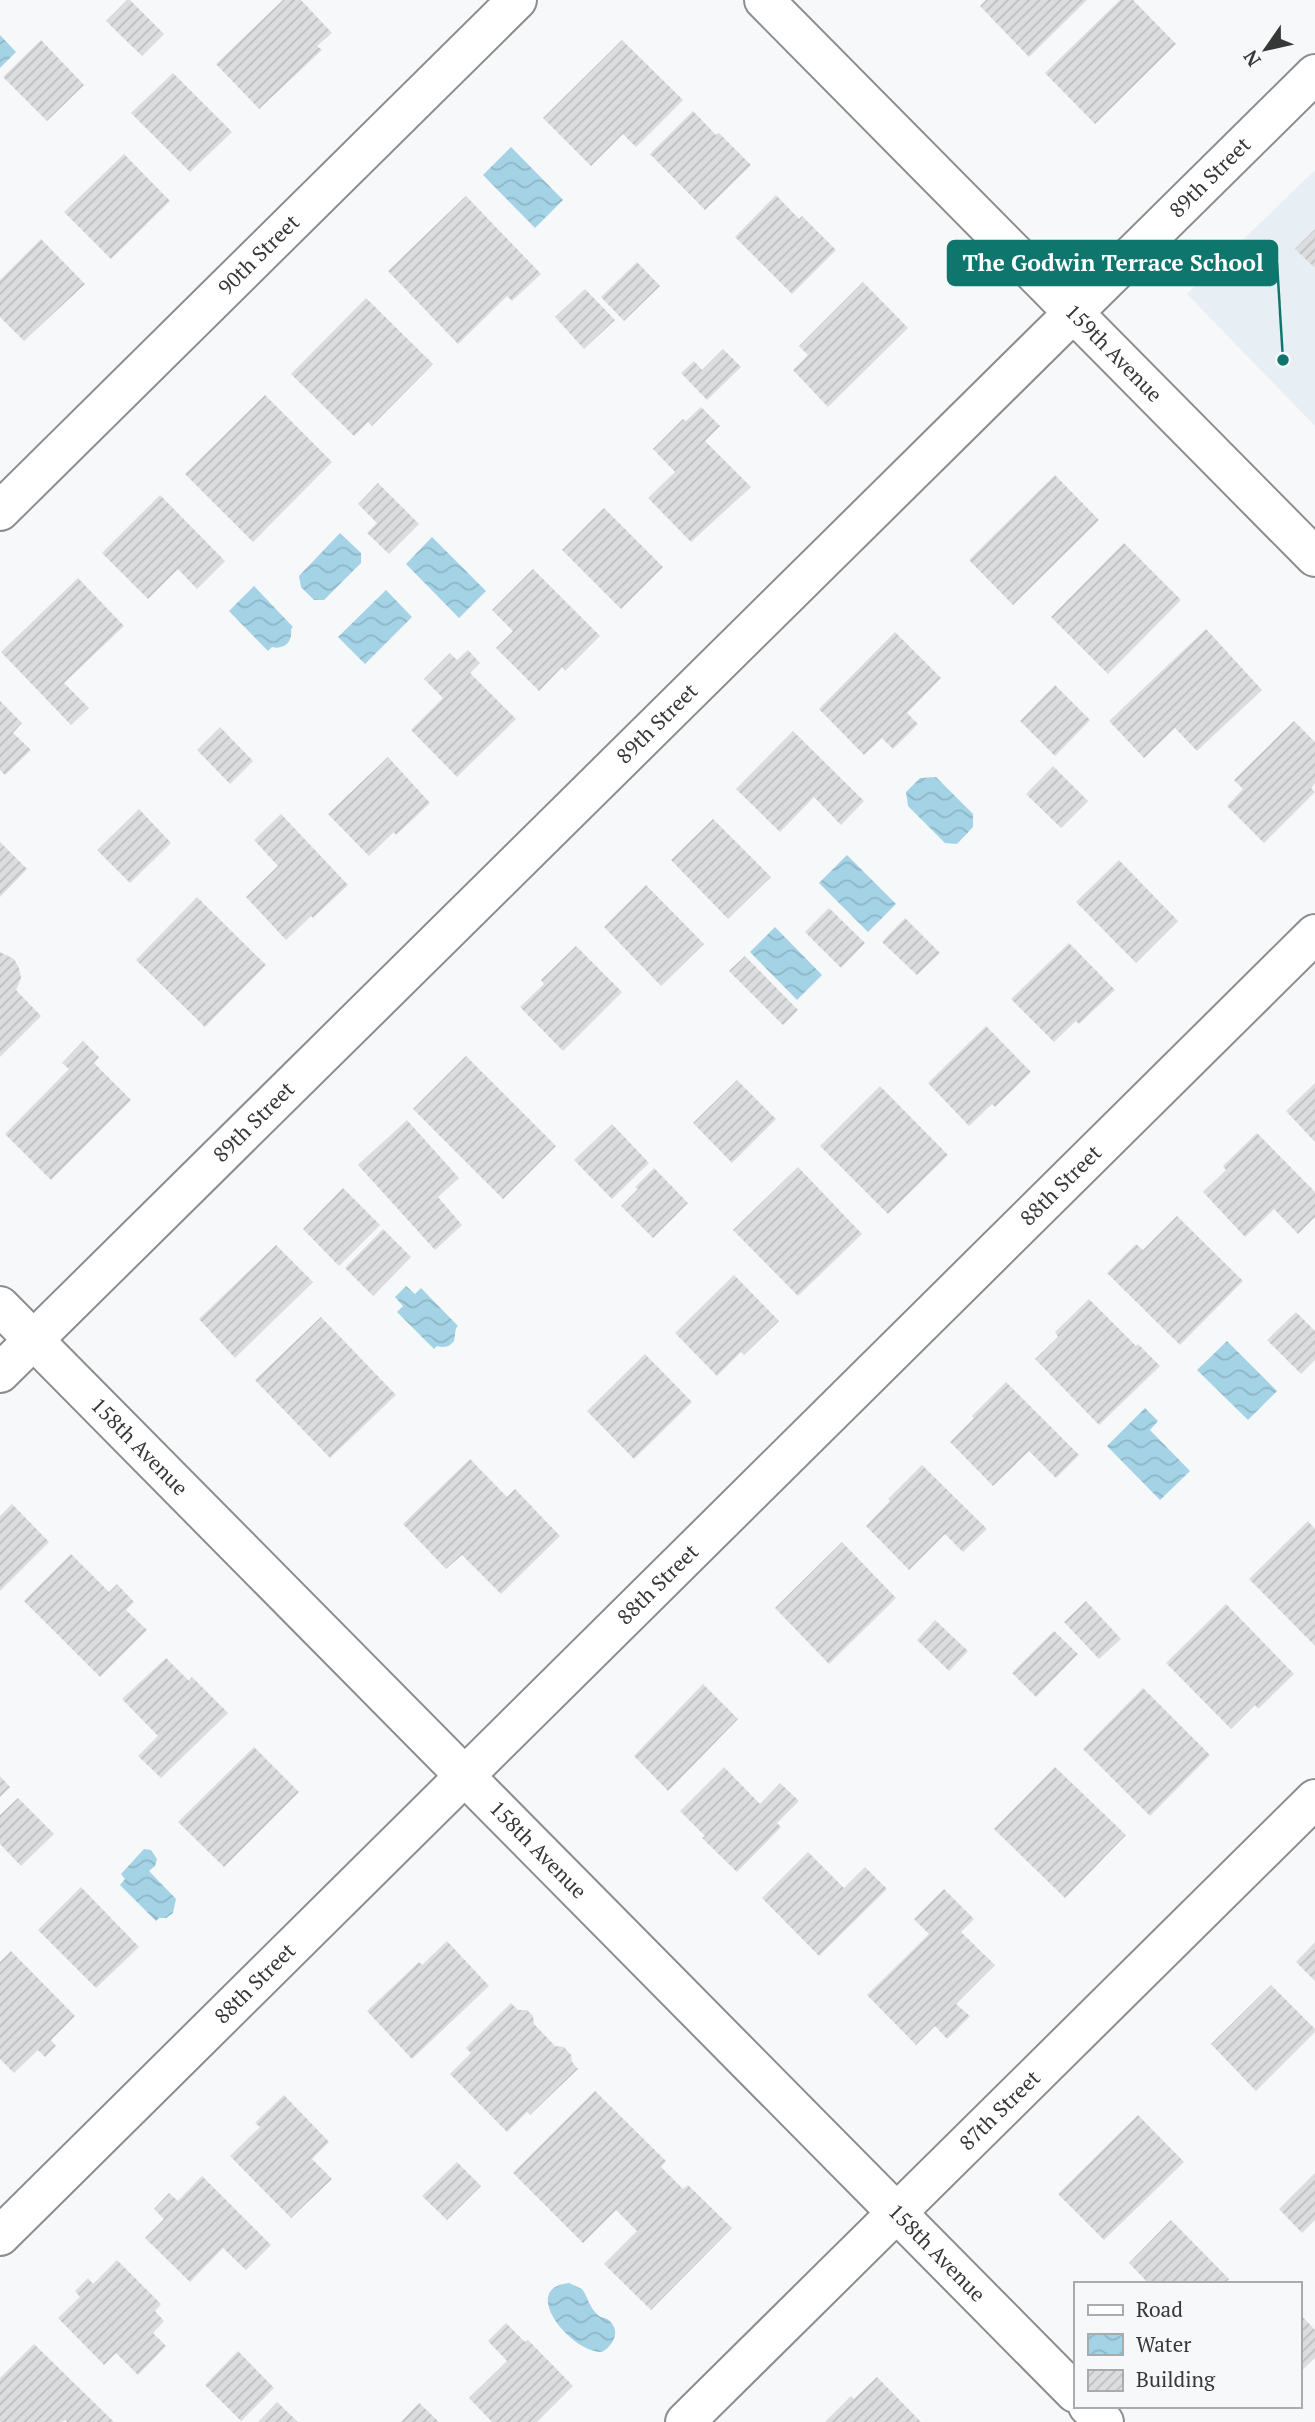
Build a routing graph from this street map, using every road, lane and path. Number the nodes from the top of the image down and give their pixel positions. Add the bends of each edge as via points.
1 (517, 0) edge
2 (764, 0) edge
3 (1315, 74) edge
4 (1074, 314) junction
5 (0, 511) edge
6 (1315, 557) edge
7 (1315, 934) edge
8 (0, 1306) edge
9 (34, 1340) junction
10 (0, 1373) edge
11 (463, 1775) junction
12 (1315, 1799) edge
13 (898, 2212) junction
14 (0, 2236) edge
15 (1074, 2392) edge
16 (1090, 2408) edge
17 (685, 2422) edge
18 (1104, 2422) edge

1 - 5 street, 90th Street
2 - 4 street, 159th Avenue
3 - 4 street, 89th Street
4 - 6 street, 159th Avenue
4 - 9 street, 89th Street
7 - 11 street, 88th Street
8 - 9 street, 158th Avenue
9 - 10 street, 89th Street
9 - 11 street, 158th Avenue
11 - 13 street, 158th Avenue
11 - 14 street, 88th Street
12 - 13 street, 87th Street
13 - 15 street, 158th Avenue
13 - 17 street, 87th Street
16 - 18 street

